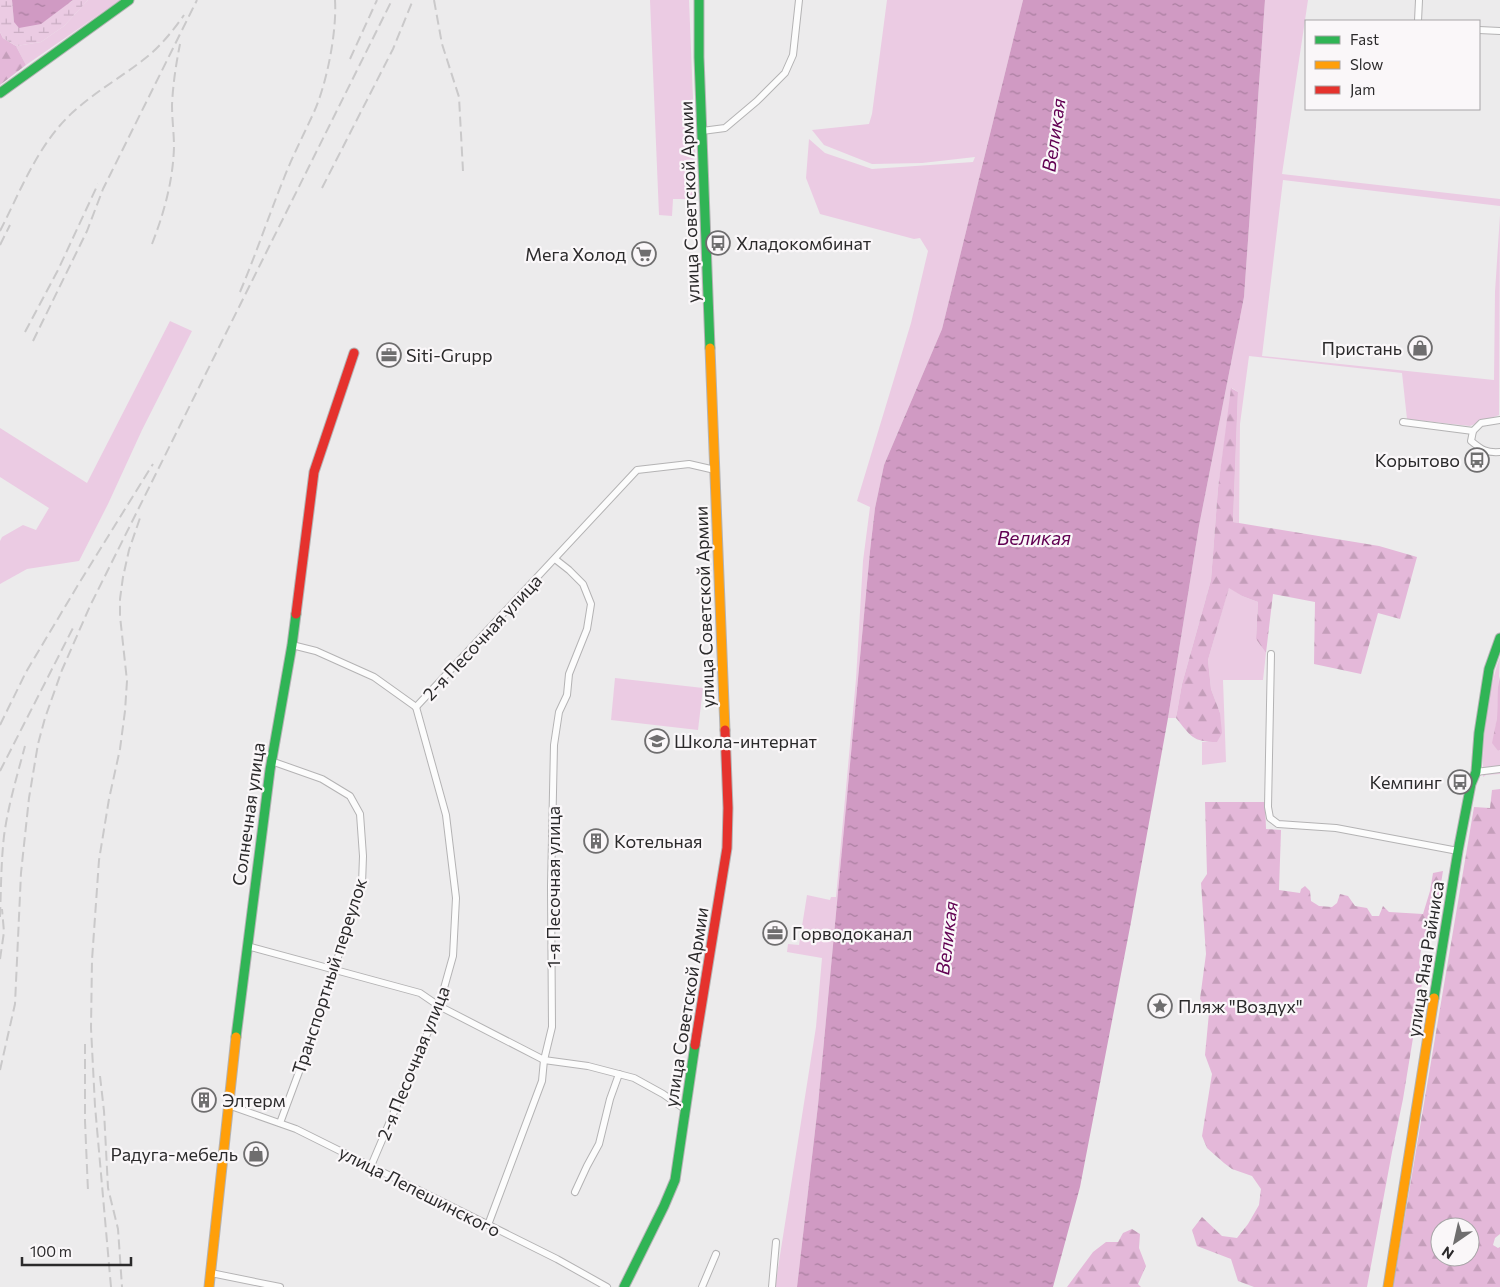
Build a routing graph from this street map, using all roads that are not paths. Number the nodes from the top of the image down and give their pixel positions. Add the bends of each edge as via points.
1 (129, 0) edge
2 (699, 0) edge
3 (799, 0) edge
4 (1419, 0) edge
5 (1418, 20) edge
6 (1480, 30) edge
7 (1500, 31) edge
8 (0, 93) edge
9 (702, 131) junction
10 (354, 353) dead end
11 (1500, 420) edge
12 (1403, 422) dead end
13 (1472, 430) junction
14 (1500, 452) edge
15 (715, 470) junction
16 (555, 559) junction
17 (1500, 638) edge
18 (292, 645) junction
19 (1271, 654) dead end
20 (416, 708) junction
21 (271, 761) junction
22 (1500, 769) edge
23 (1476, 772) junction
24 (1458, 851) junction
25 (247, 946) junction
26 (334, 969) junction
27 (439, 1006) junction
28 (544, 1060) junction
29 (619, 1074) junction
30 (228, 1105) junction
31 (686, 1110) junction
32 (280, 1123) junction
33 (370, 1166) junction
34 (575, 1192) dead end
35 (488, 1225) junction
36 (776, 1242) dead end
37 (716, 1254) dead end
38 (211, 1273) junction
39 (209, 1287) edge
40 (280, 1287) edge
41 (606, 1287) edge
42 (624, 1287) edge
43 (702, 1287) edge
44 (772, 1287) edge
45 (1388, 1287) edge

1 - 8 street
2 - 9 street, улица Советской Армии
3 - 9 street via 793,55 785,73 726,128
4 - 5 street
6 - 7 street
9 - 15 street, улица Советской Армии
10 - 18 street, Солнечная улица via 314,472
11 - 13 street via 1481,423
12 - 13 street
13 - 14 street via 1472,441 1483,450
15 - 16 street, 2-я Песочная улица via 689,464 637,470
15 - 31 street, улица Советской Армии via 727,848
16 - 20 street, 2-я Песочная улица
16 - 28 street, 1-я Песочная улица via 583,584 591,604 587,629 569,674 567,696 560,712 554,745 552,1028
17 - 23 street, улица Яна Райниса via 1489,669
18 - 20 street via 316,651 374,677
18 - 21 street, Солнечная улица
19 - 24 street via 1270,818 1278,824 1336,828
20 - 27 street, 2-я Песочная улица via 446,815 456,898 453,956
21 - 25 street, Солнечная улица
21 - 26 street, Транспортный переулок via 322,778 350,796 360,814 362,884
22 - 23 street
23 - 24 street, улица Яна Райниса
24 - 45 street, улица Яна Райниса
25 - 26 street
25 - 30 street, Солнечная улица
26 - 27 street via 420,993
26 - 32 street, Транспортный переулок
27 - 28 street
27 - 33 street, 2-я Песочная улица
28 - 29 street
28 - 35 street, 1-я Песочная улица via 542,1081
29 - 31 street via 634,1078
29 - 34 street via 599,1144
30 - 32 street, улица Лепешинского
30 - 38 street, Солнечная улица
31 - 42 street, улица Советской Армии via 675,1180
32 - 33 street, улица Лепешинского
33 - 35 street, улица Лепешинского
35 - 41 street, улица Лепешинского
36 - 44 street
37 - 43 street
38 - 39 street, Солнечная улица
38 - 40 street

